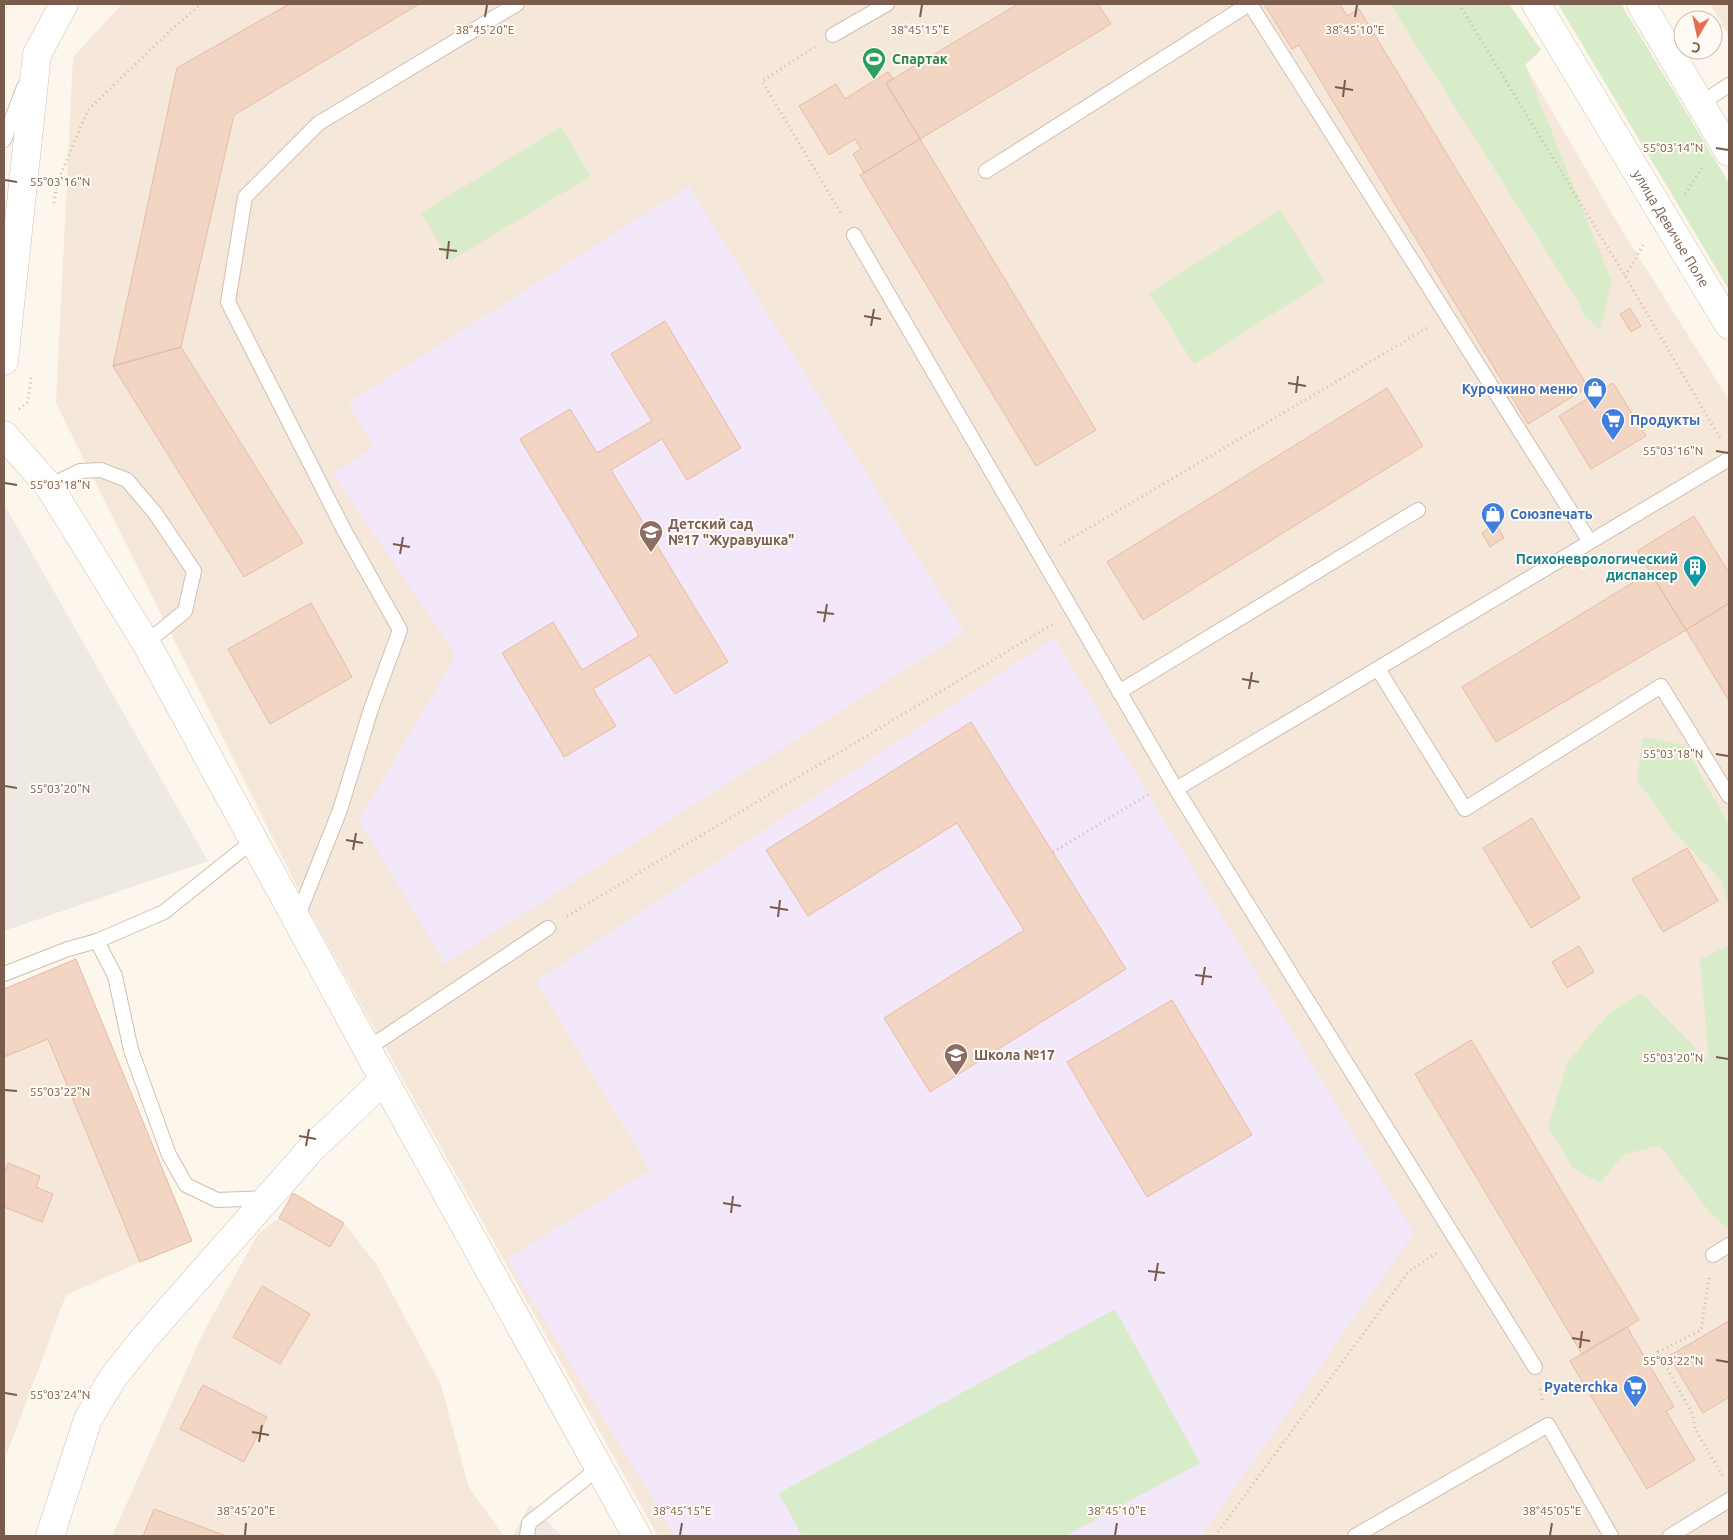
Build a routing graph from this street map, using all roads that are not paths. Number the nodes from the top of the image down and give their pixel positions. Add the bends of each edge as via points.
1 (64, 4) edge
2 (517, 4) edge
3 (887, 4) edge
4 (1249, 4) edge
5 (1536, 4) edge
6 (1641, 4) edge
7 (833, 35) road end
8 (37, 54) junction
9 (1729, 85) edge
10 (1701, 103) junction
11 (4, 140) edge
12 (1729, 152) edge
13 (986, 171) dead end
14 (854, 235) road end
15 (1729, 325) edge
16 (4, 361) edge
17 (10, 423) edge
18 (1729, 459) edge
19 (49, 486) junction
20 (1418, 510) dead end
21 (1590, 542) junction
22 (146, 643) junction
23 (1378, 669) junction
24 (1119, 692) junction
25 (1174, 785) junction
26 (1729, 796) edge
27 (254, 840) junction
28 (296, 919) junction
29 (548, 928) road end
30 (97, 941) junction
31 (4, 974) edge
32 (367, 1049) junction
33 (384, 1080) junction
34 (268, 1198) junction
35 (1729, 1245) edge
36 (1713, 1255) road end
37 (1535, 1367) road end
38 (599, 1468) junction
39 (1729, 1500) edge
40 (50, 1536) edge
41 (528, 1536) edge
42 (637, 1536) edge
43 (1355, 1536) edge
44 (1611, 1536) edge
45 (1670, 1536) edge

1 - 8 street
2 - 28 lane via 319,123 244,197 228,302 345,532 400,630 371,709 340,810
3 - 7 lane
4 - 13 lane
4 - 21 lane
5 - 15 street, улица Девичье Поле
6 - 10 street
8 - 11 lane
8 - 16 street
9 - 10 lane
10 - 12 street
14 - 24 lane
17 - 19 street
18 - 21 lane
19 - 22 street
19 - 22 lane via 80,471 101,470 127,480 155,513 194,571 185,611
20 - 24 lane
21 - 23 lane
22 - 27 street
23 - 25 lane
23 - 26 lane via 1465,809 1661,686
24 - 25 lane
25 - 37 lane
27 - 28 street
27 - 30 lane via 164,912
28 - 32 street
29 - 32 lane
30 - 31 lane
30 - 34 lane via 115,976 131,1050 169,1155 186,1185 217,1200
32 - 33 street
33 - 34 street via 311,1149
33 - 38 street
34 - 40 street via 112,1379 88,1419
35 - 36 lane
38 - 41 lane via 530,1524
38 - 42 street
39 - 45 lane
43 - 44 lane via 1548,1425

